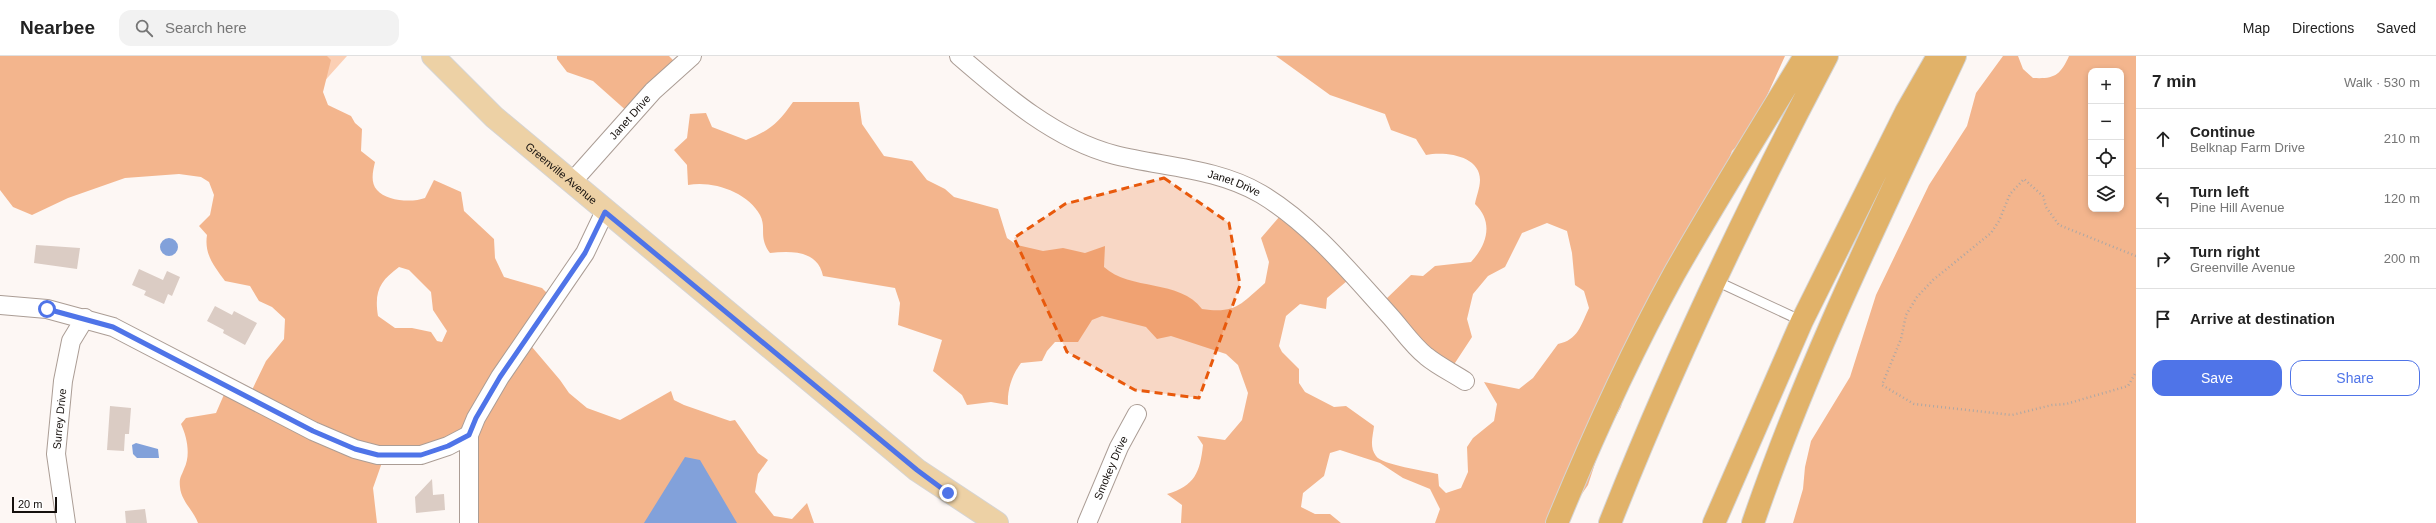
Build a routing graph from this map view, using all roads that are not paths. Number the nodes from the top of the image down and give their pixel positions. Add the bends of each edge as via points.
1 (433, 56) edge
2 (692, 56) edge
3 (959, 56) edge
4 (1805, 56) edge
5 (1827, 56) edge
6 (1938, 56) edge
7 (1955, 56) edge
8 (572, 182) junction
9 (605, 212) junction
10 (1714, 280) junction
11 (0, 305) edge
12 (84, 318) junction
13 (1802, 321) junction
14 (1465, 381) dead end
15 (1137, 414) dead end
16 (469, 435) junction
17 (66, 523) edge
18 (469, 523) edge
19 (996, 523) edge
20 (1087, 523) edge
21 (1557, 523) edge
22 (1610, 523) edge
23 (1714, 523) edge
24 (1753, 523) edge

1 - 8 main road, Greenville Avenue via 494,117
2 - 8 street, Janet Drive via 653,91
3 - 14 street, Janet Drive via 1032,114 1087,146 1114,155 1241,183 1261,194 1311,233 1344,265 1426,356
4 - 21 highway via 1689,249 1649,322 1601,418
5 - 10 highway
6 - 13 highway via 1903,119
7 - 24 highway via 1836,309
8 - 9 main road, Greenville Avenue
9 - 16 street via 585,253 500,377
9 - 19 main road, Greenville Avenue via 917,470
10 - 13 lane
10 - 22 highway via 1665,389
11 - 12 street via 47,309
12 - 16 street via 113,327 313,431 355,449 378,455 421,455 448,446
12 - 17 street, Surrey Drive via 71,341 62,381 56,454
13 - 23 highway
15 - 20 street, Smokey Drive via 1119,447
16 - 18 street

